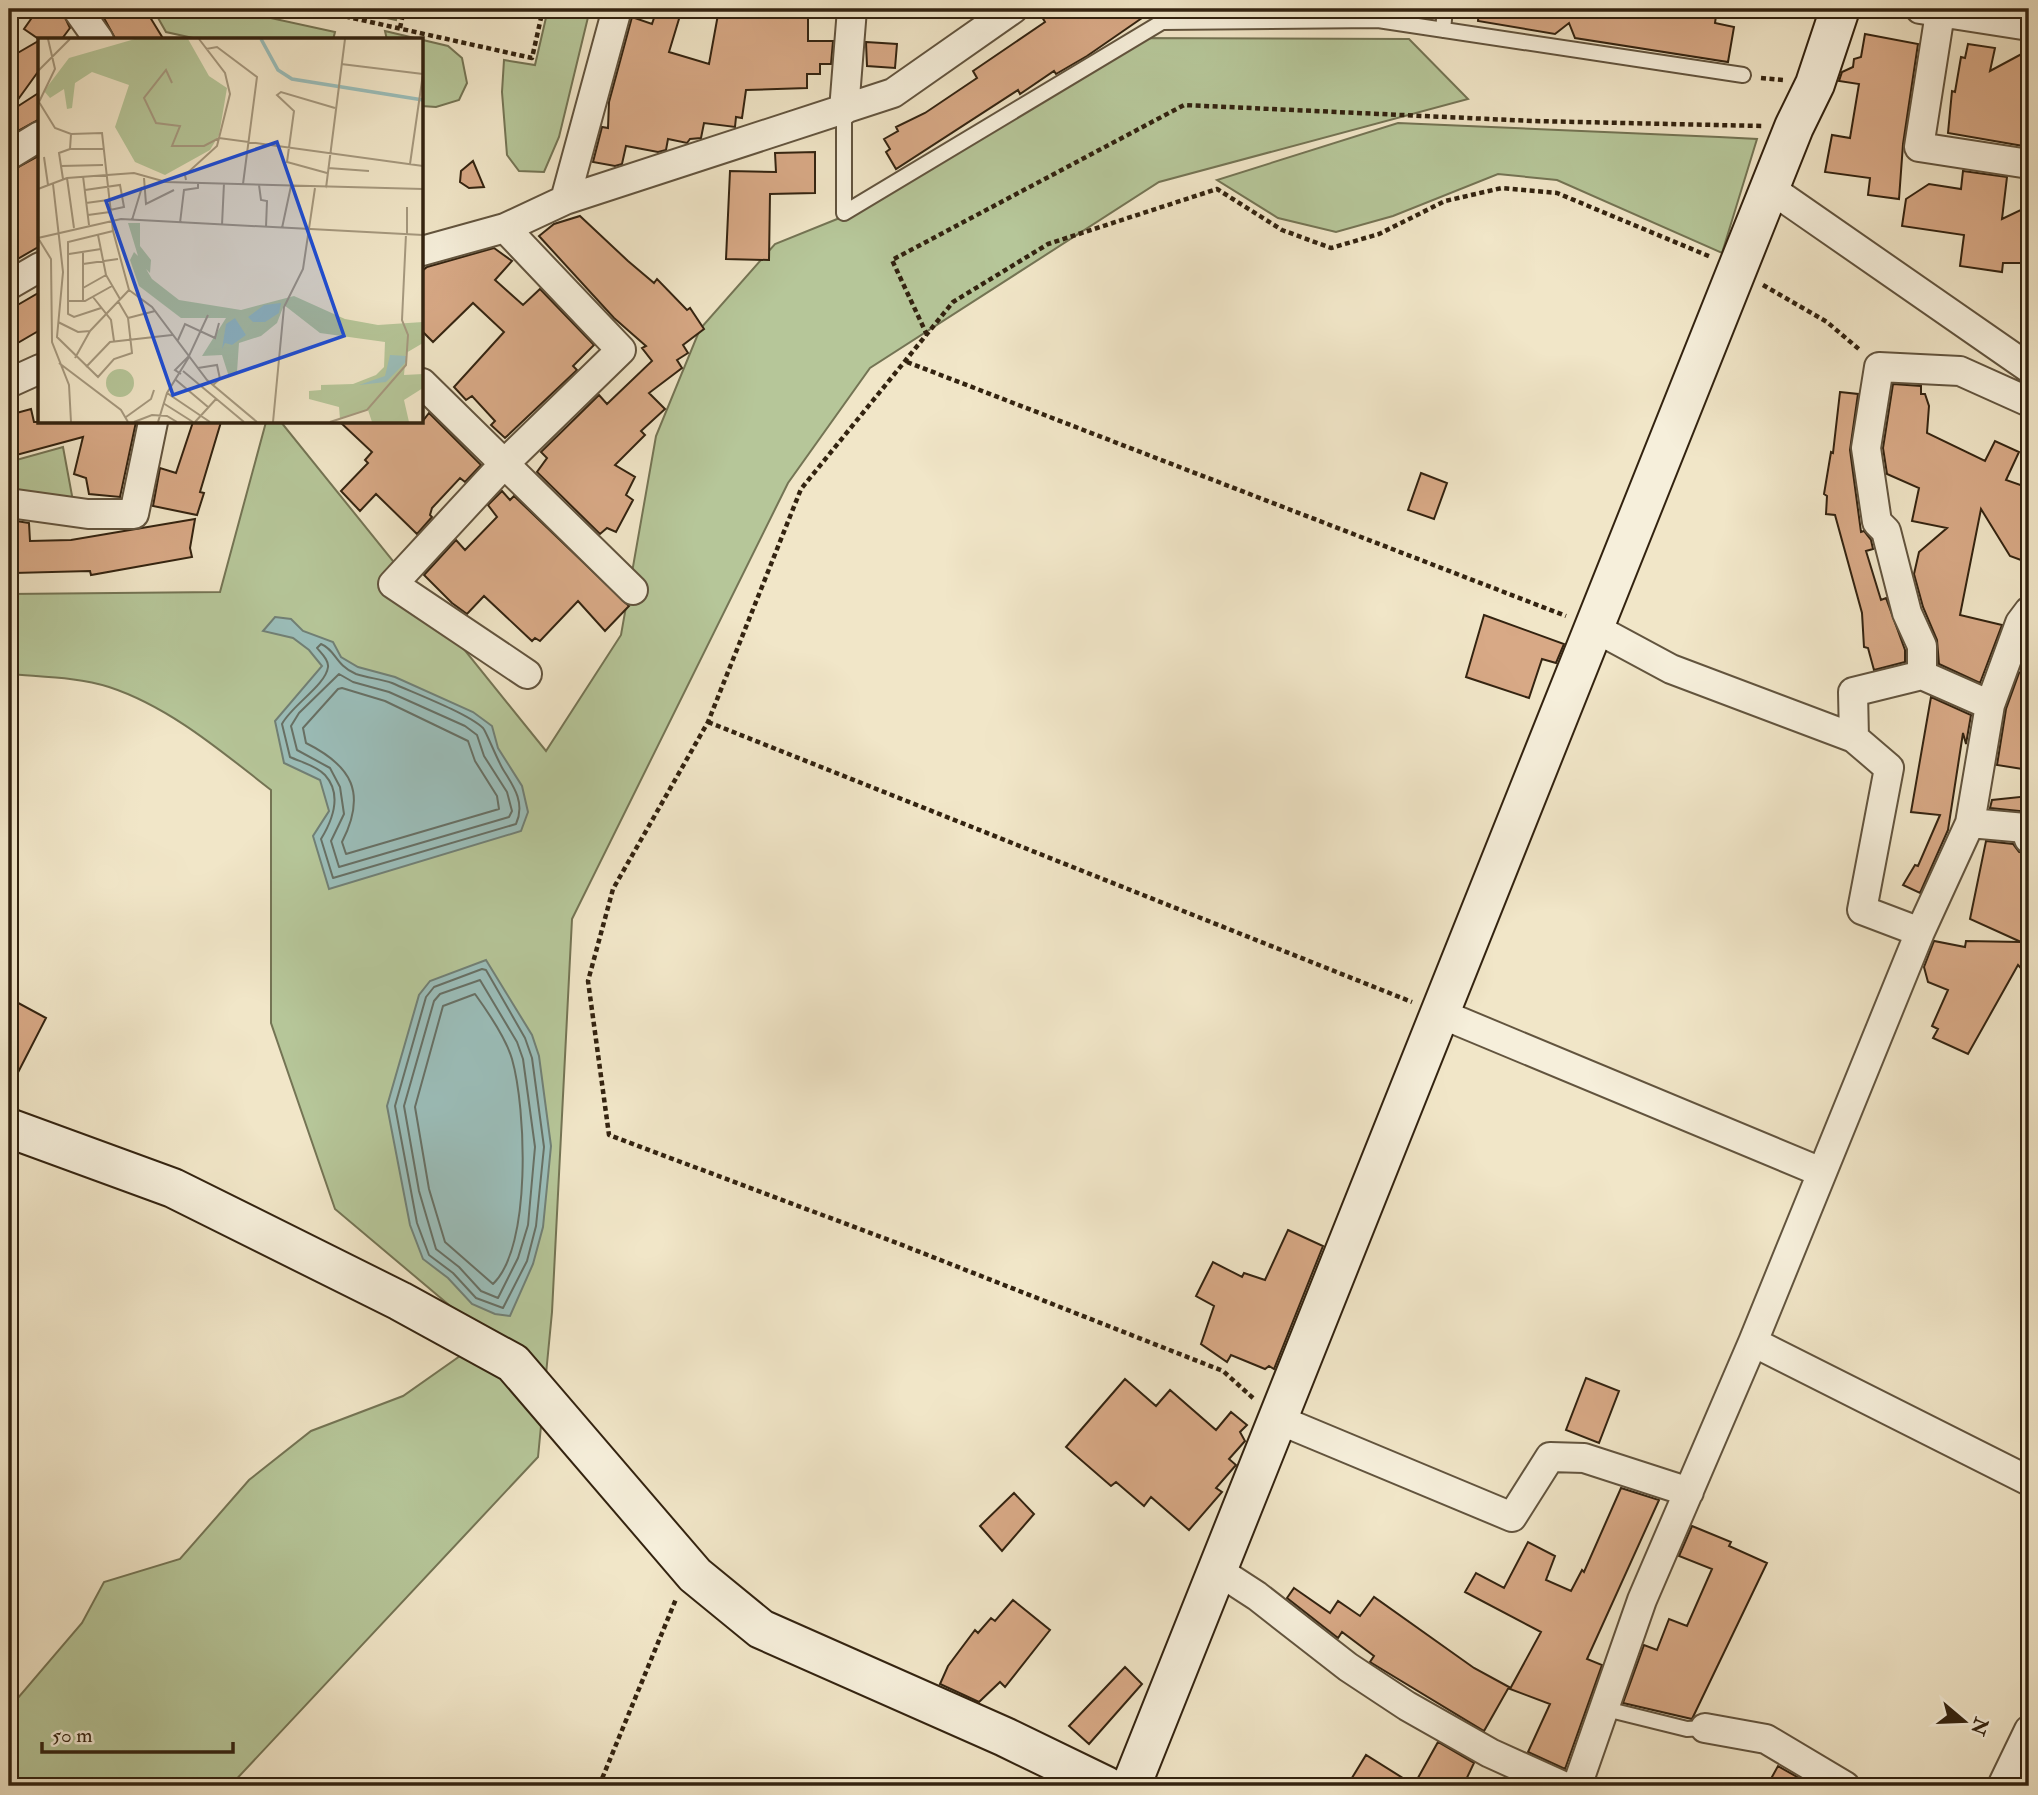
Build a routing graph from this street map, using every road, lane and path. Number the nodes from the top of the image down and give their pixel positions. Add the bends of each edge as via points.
1 (77, 9) edge
2 (312, 9) edge
3 (404, 9) edge
4 (543, 9) edge
5 (617, 9) edge
6 (852, 9) edge
7 (1013, 9) edge
8 (1445, 9) edge
9 (1840, 9) edge
10 (1930, 11) edge
11 (1160, 15) edge
12 (2029, 26) edge
13 (400, 29) junction
14 (1443, 30) junction
15 (98, 38) edge
16 (1743, 75) dead end
17 (845, 110) junction
18 (1794, 127) junction
19 (38, 137) edge
20 (9, 155) edge
21 (2029, 164) edge
22 (1771, 189) junction
23 (565, 200) junction
24 (505, 228) junction
25 (424, 250) edge
26 (1714, 258) dead end
27 (38, 268) edge
28 (1755, 280) dead end
29 (9, 285) edge
30 (928, 335) junction
31 (907, 362) junction
32 (1879, 367) junction
33 (2029, 368) edge
34 (38, 370) edge
35 (9, 383) edge
36 (424, 385) edge
37 (2029, 402) edge
38 (153, 424) edge
39 (504, 464) junction
40 (9, 503) edge
41 (634, 590) dead end
42 (2029, 611) edge
43 (1593, 627) junction
44 (527, 674) dead end
45 (1922, 675) junction
46 (1990, 705) junction
47 (708, 722) junction
48 (1854, 738) junction
49 (1970, 823) junction
50 (2029, 839) edge
51 (1920, 932) junction
52 (1439, 1013) junction
53 (9, 1128) edge
54 (1821, 1172) junction
55 (1754, 1342) junction
56 (1277, 1419) junction
57 (2029, 1481) edge
58 (1689, 1492) junction
59 (1217, 1570) junction
60 (695, 1575) junction
61 (1602, 1709) junction
62 (1705, 1728) joint
63 (2029, 1730) edge
64 (599, 1786) edge
65 (1106, 1786) edge
66 (1131, 1786) edge
67 (1563, 1786) edge
68 (1577, 1786) edge
69 (1845, 1786) edge
70 (2002, 1786) edge

1 - 15 street
2 - 13 path
3 - 13 path
4 - 13 path via 532,58
5 - 23 street
6 - 17 street
7 - 17 street via 892,93
8 - 14 lane
9 - 18 street via 1815,84
10 - 12 street
10 - 21 street via 1919,148
11 - 14 lane via 1378,20
11 - 17 lane via 844,213
14 - 16 lane
17 - 23 street
18 - 22 street
18 - 30 path via 1184,105 892,260
19 - 20 street
22 - 33 street
22 - 43 street
23 - 24 street
24 - 25 street
24 - 39 street via 621,350
26 - 30 path via 1558,193 1502,188 1457,198 1379,234 1331,248 1282,230 1217,189 1048,244 953,302
27 - 29 street
28 - 32 path via 1828,322
30 - 31 path
31 - 43 path
31 - 47 path via 801,489
32 - 37 street via 1960,370
32 - 45 street via 1866,448 1877,522 1886,531 1907,613 1922,646
34 - 35 street
36 - 39 street
38 - 40 street via 134,514 88,514
39 - 41 street
39 - 44 street via 393,584
42 - 46 street via 2020,623
43 - 48 street via 1671,669
43 - 52 street
45 - 46 street
45 - 48 street via 1853,692
46 - 49 street
47 - 52 path
47 - 56 path via 612,889 588,981 609,1135 1223,1371
48 - 51 street via 1889,768 1862,910
49 - 50 street via 2025,828
49 - 51 street
51 - 54 street
52 - 54 street
52 - 56 street
53 - 60 street via 173,1188 513,1363
54 - 55 street
55 - 57 street
55 - 58 street
56 - 58 street via 1512,1517 1550,1457 1584,1458
56 - 59 street
58 - 61 street
59 - 66 street
59 - 67 street via 1407,1706 1490,1753
60 - 64 path via 682,1583
60 - 65 street via 761,1629
61 - 62 lane
61 - 68 street
62 - 69 street via 1766,1739
63 - 70 street

